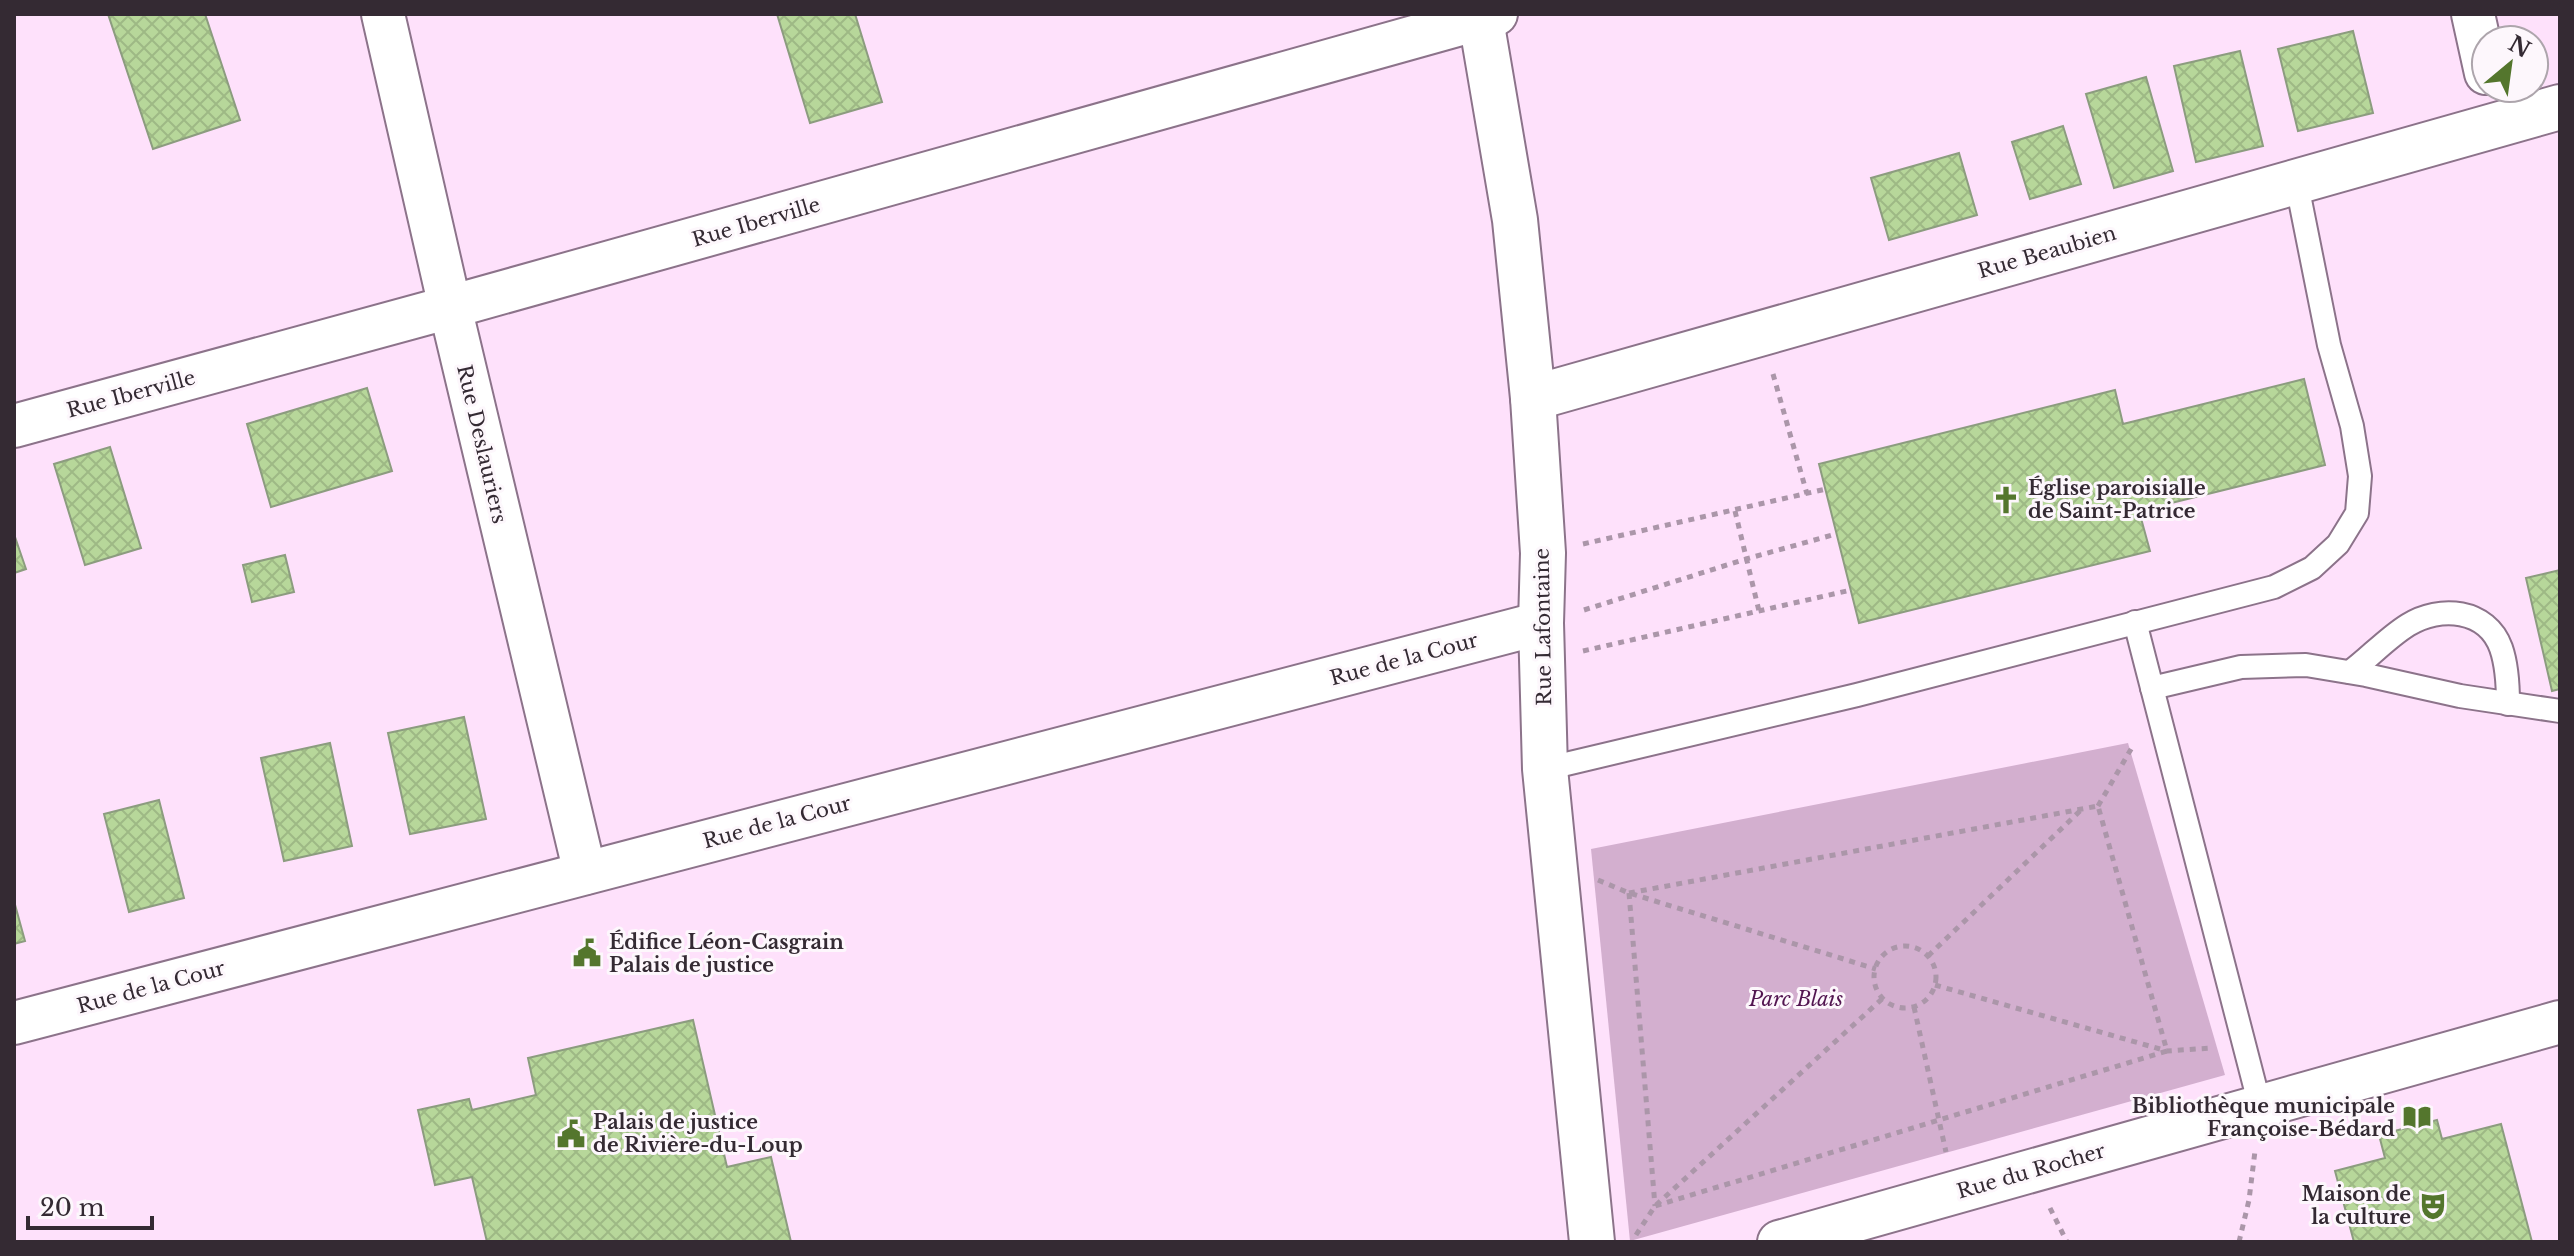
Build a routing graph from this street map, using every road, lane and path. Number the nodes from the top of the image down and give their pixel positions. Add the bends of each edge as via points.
1 (383, 14) edge
2 (1486, 15) edge
3 (2494, 106) edge
4 (2560, 107) edge
5 (2296, 180) junction
6 (450, 307) junction
7 (1762, 334) junction
8 (1533, 398) junction
9 (14, 426) edge
10 (1826, 489) dead end
11 (1807, 494) junction
12 (1735, 511) junction
13 (1836, 534) dead end
14 (1543, 553) junction
15 (1746, 559) junction
16 (1851, 590) dead end
17 (1759, 611) junction
18 (2135, 622) junction
19 (1542, 642) junction
20 (2350, 672) junction
21 (2154, 696) junction
22 (2508, 704) junction
23 (2560, 711) edge
24 (1545, 769) junction
25 (2098, 806) junction
26 (2081, 809) junction
27 (585, 873) junction
28 (1629, 893) junction
29 (1928, 956) junction
30 (1876, 969) junction
31 (1935, 985) junction
32 (1883, 998) junction
33 (1914, 1007) junction
34 (2560, 1022) edge
35 (14, 1023) edge
36 (2244, 1045) junction
37 (2167, 1051) junction
38 (2260, 1106) junction
39 (1939, 1120) junction
40 (1955, 1192) junction
41 (1655, 1206) junction
42 (1592, 1242) edge
43 (1631, 1242) edge
44 (1779, 1242) edge
45 (2239, 1242) edge

1 - 6 street, Rue Deslauriers
2 - 6 street, Rue Iberville
2 - 8 main road, Rue Lafontaine
3 - 4 main road, Rue Beaubien
3 - 5 main road, Rue Beaubien
5 - 7 main road, Rue Beaubien
5 - 18 lane via 2329,345 2352,426 2360,476 2357,513 2338,544 2312,568 2274,587
6 - 9 street, Rue Iberville
6 - 27 street, Rue Deslauriers
7 - 8 main road, Rue Beaubien
7 - 11 path
8 - 14 main road, Rue Lafontaine
10 - 11 path
11 - 12 path
12 - 14 path
12 - 15 path
13 - 15 path
14 - 19 main road, Rue Lafontaine
15 - 17 path
15 - 19 path
16 - 17 path
17 - 19 path
18 - 21 lane
18 - 24 lane
19 - 24 main road, Rue Lafontaine
19 - 27 street, Rue de la Cour
20 - 21 lane via 2306,665 2241,667
20 - 22 lane
20 - 22 lane via 2407,625 2434,613 2466,614 2488,627 2501,647
21 - 25 path
21 - 36 lane
22 - 23 lane
24 - 42 main road, Rue Lafontaine
25 - 26 path
25 - 37 path
26 - 28 path
26 - 29 path
27 - 35 street, Rue de la Cour
28 - 30 path
28 - 41 path
29 - 30 path via 1915,947 1899,946 1881,957
29 - 31 path via 1936,970
30 - 32 path via 1876,987
31 - 33 path
31 - 37 path
32 - 33 path via 1898,1007
32 - 41 path
33 - 39 path
34 - 38 street, Rue du Rocher
36 - 37 path
36 - 38 lane
37 - 39 path
38 - 40 street, Rue du Rocher
38 - 45 path
39 - 40 path
39 - 41 path
40 - 44 street, Rue du Rocher
41 - 43 path

